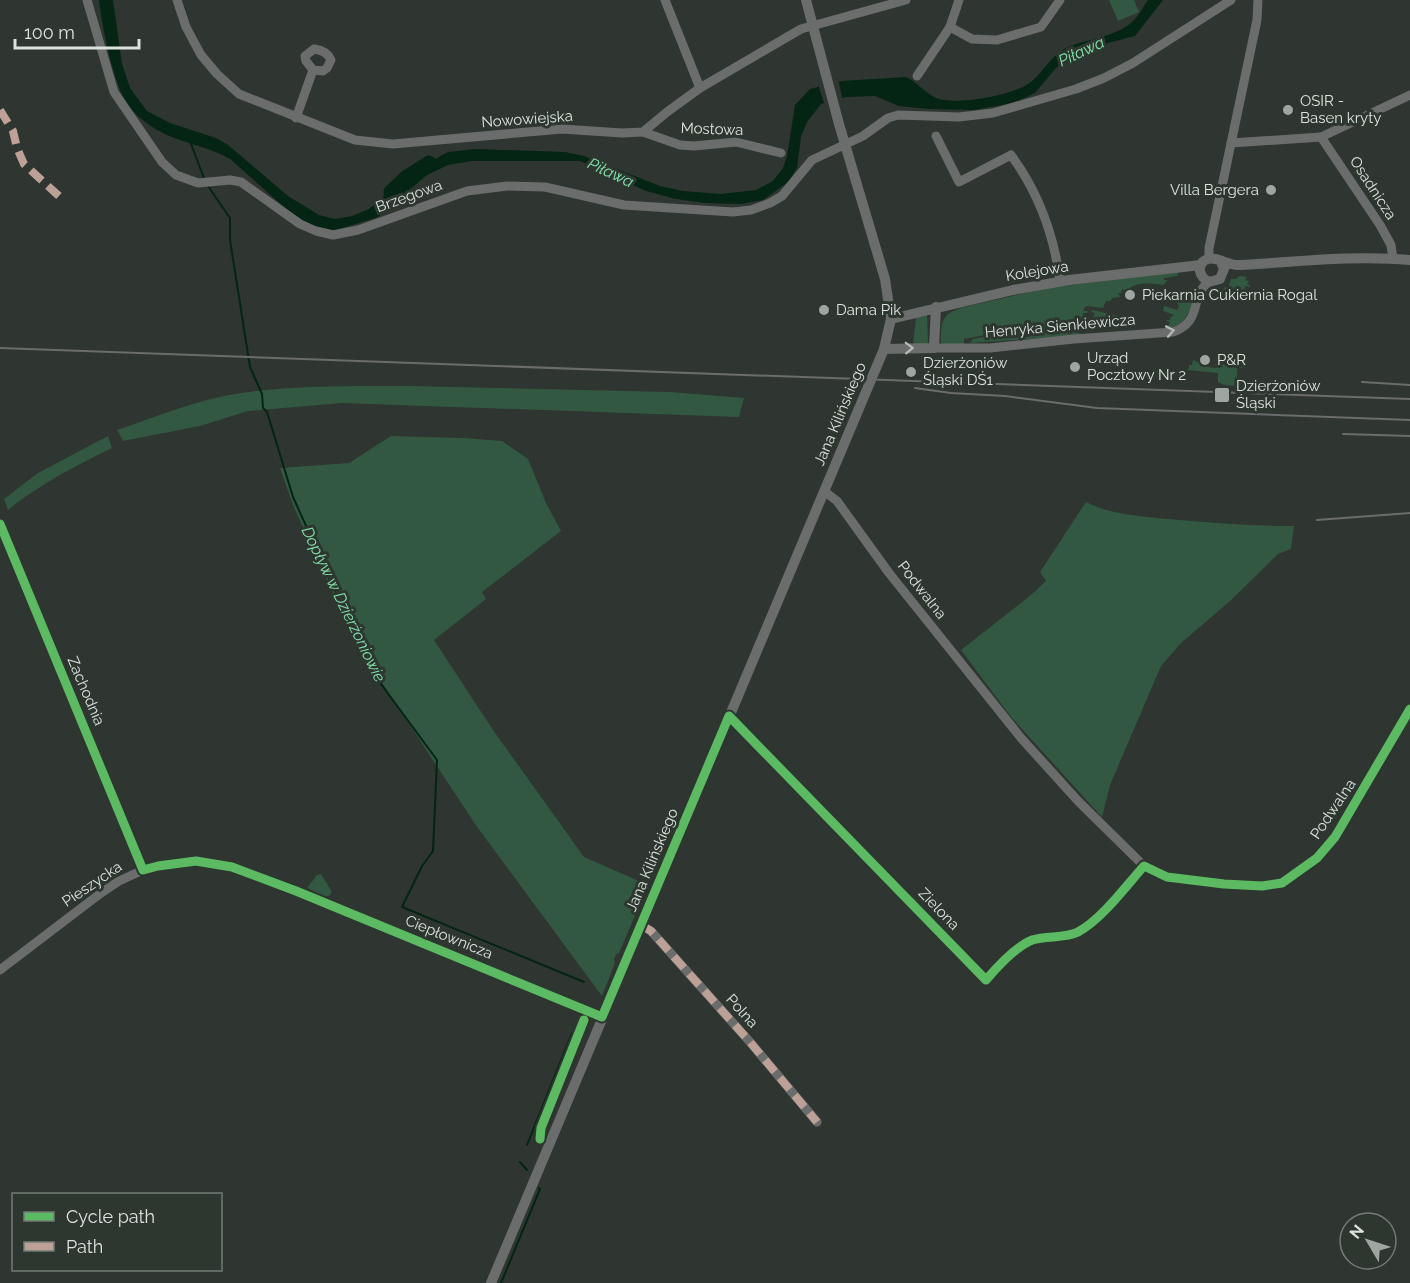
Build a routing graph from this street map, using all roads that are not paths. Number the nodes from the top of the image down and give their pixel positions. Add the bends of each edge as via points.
1 (87, 0) edge
2 (177, 0) edge
3 (665, 0) edge
4 (806, 0) edge
5 (906, 0) edge
6 (959, 0) edge
7 (1060, 0) edge
8 (1231, 0) edge
9 (1258, 0) edge
10 (814, 25) junction
11 (950, 27) junction
12 (313, 70) dead end
13 (917, 75) dead end
14 (700, 88) junction
15 (1410, 95) edge
16 (296, 118) junction
17 (643, 132) junction
18 (936, 136) dead end
19 (1320, 136) junction
20 (1230, 143) junction
21 (845, 144) junction
22 (782, 153) dead end
23 (1393, 259) junction
24 (1410, 260) edge
25 (1200, 265) junction
26 (1226, 265) junction
27 (1060, 281) junction
28 (1209, 282) junction
29 (936, 307) junction
30 (891, 319) junction
31 (934, 348) junction
32 (884, 349) junction
33 (824, 491) junction
34 (0, 524) edge
35 (1410, 709) edge
36 (729, 716) junction
37 (1144, 866) junction
38 (143, 870) junction
39 (284, 886) joint
40 (641, 925) junction
41 (0, 970) edge
42 (602, 1017) junction
43 (817, 1122) dead end
44 (491, 1283) edge

1 - 21 street, Brzegowa via 118,101 168,168 183,179 198,183 241,182 300,224 333,235 358,230 467,191 507,186 545,187 624,205 751,210 770,203 789,188 812,160
2 - 16 street, Nowowiejska via 197,48 231,89
3 - 14 street
4 - 10 street, Jana Kilińskiego
5 - 10 street
6 - 11 street
7 - 11 street via 1041,27 997,40 972,39
8 - 21 street, Brzegowa via 1132,63 1087,85 993,113 893,116
9 - 20 street
10 - 14 street
10 - 21 street, Jana Kilińskiego
11 - 13 street
12 - 16 street
14 - 17 street
15 - 19 street
16 - 17 street, Nowowiejska via 374,144 562,129
17 - 22 street, Mostowa via 680,145 736,142
18 - 27 street via 959,182 1011,155 1045,216
19 - 20 street
19 - 23 street, Osadnicza via 1380,225 1391,245
20 - 25 street via 1209,248
21 - 30 street, Jana Kilińskiego via 885,279
23 - 24 street
23 - 26 street
25 - 26 street via 1215,258
25 - 27 street, Kolejowa
25 - 28 street via 1203,279
26 - 28 street via 1220,279
27 - 29 street, Kolejowa
31 -> 28 street, Henryka Sienkiewicza via 990,348 1173,332 1189,321 1200,290
29 - 30 street, Kolejowa
29 - 31 street
30 - 32 street, Jana Kilińskiego
32 -> 31 street, Henryka Sienkiewicza
32 - 33 street, Jana Kilińskiego
33 - 36 street, Jana Kilińskiego
33 - 37 street, Podwalna via 837,501 889,573 1021,738
34 - 38 street, Zachodnia
35 - 37 street, Podwalna via 1335,837 1317,858 1282,883 1224,884 1167,877
36 - 37 street, Zielona via 986,980 1014,952 1033,940 1080,931
36 - 40 street, Jana Kilińskiego
38 - 39 street, Pieszycka via 208,862
38 - 41 street, Pieszycka via 101,893
39 - 42 street, Ciepłownicza
40 - 42 street, Jana Kilińskiego
40 - 43 street, Polna via 696,981
42 - 44 street, Jana Kilińskiego

